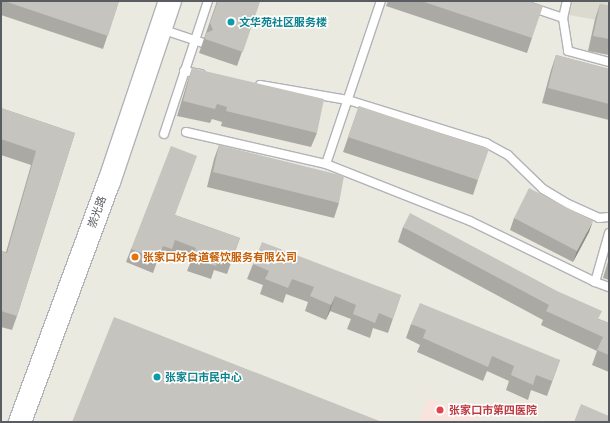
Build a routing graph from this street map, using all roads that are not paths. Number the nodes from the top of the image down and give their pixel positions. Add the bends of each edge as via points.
1 (170, 1) edge
2 (208, 1) edge
3 (381, 1) edge
4 (513, 1) edge
5 (567, 1) edge
6 (563, 18) junction
7 (161, 29) junction
8 (199, 42) junction
9 (609, 62) edge
10 (184, 71) junction
11 (212, 76) edge
12 (250, 83) edge
13 (348, 100) junction
14 (186, 132) dead end
15 (164, 134) dead end
16 (326, 164) junction
17 (609, 217) edge
18 (609, 233) edge
19 (595, 282) junction
20 (609, 287) edge
21 (20, 422) edge

1 - 7 street, 崇光路
2 - 8 lane
3 - 13 lane
4 - 6 lane
5 - 6 lane
6 - 9 lane via 568,51
7 - 8 lane
7 - 21 street, 崇光路 via 109,182
8 - 10 lane
10 - 11 lane
10 - 15 lane
12 - 13 lane
13 - 16 lane
13 - 17 lane via 486,143 508,155 543,189 599,218
14 - 16 lane
16 - 19 lane via 470,221
18 - 19 lane
19 - 20 lane

